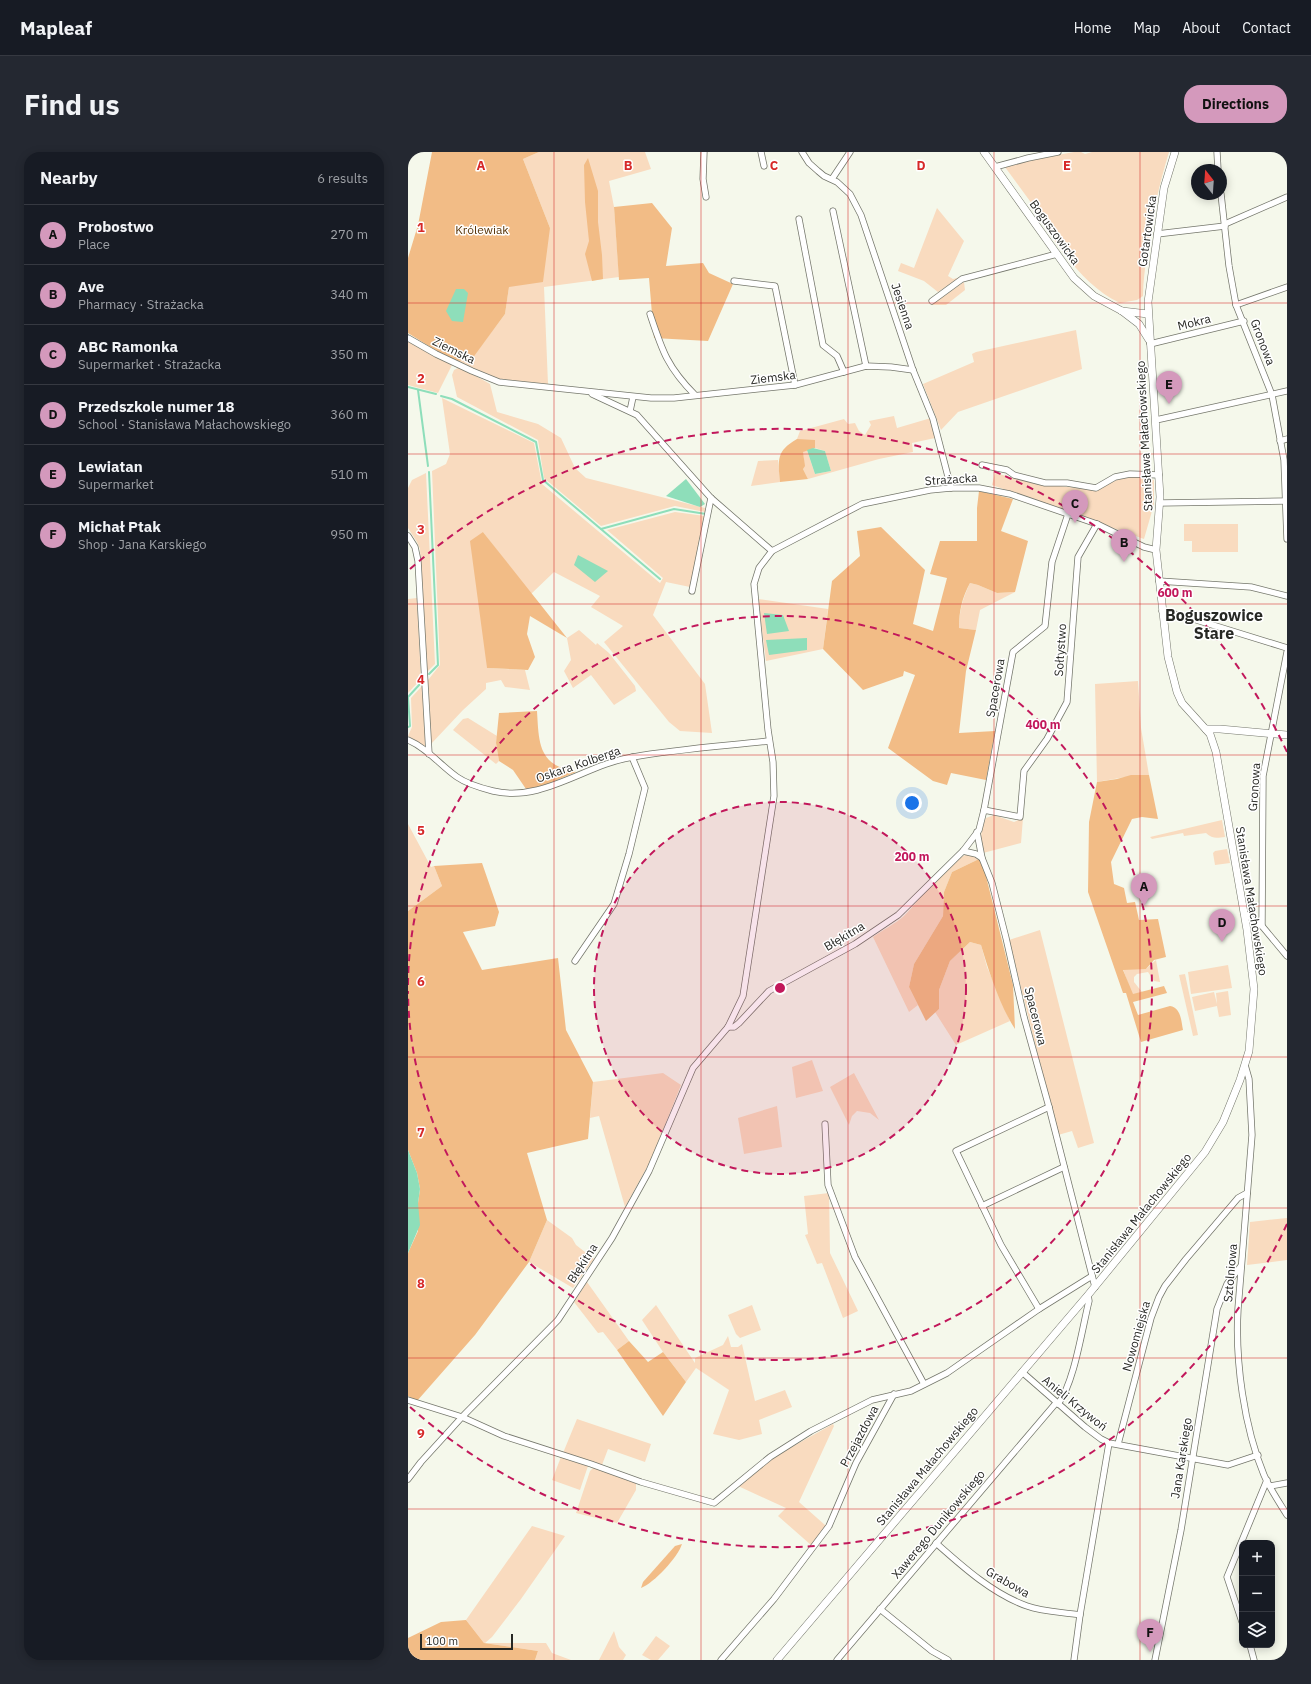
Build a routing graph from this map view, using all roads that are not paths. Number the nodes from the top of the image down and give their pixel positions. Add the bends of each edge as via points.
1 (704, 152) edge
2 (761, 152) edge
3 (802, 152) edge
4 (850, 152) edge
5 (984, 152) edge
6 (1058, 152) edge
7 (1175, 152) edge
8 (1216, 152) edge
9 (1217, 164) edge
10 (764, 166) dead end
11 (995, 167) junction
12 (832, 179) junction
13 (706, 197) dead end
14 (1287, 197) edge
15 (1222, 200) edge
16 (833, 211) dead end
17 (798, 219) dead end
18 (1225, 225) junction
19 (1157, 234) junction
20 (1057, 254) junction
21 (734, 281) dead end
22 (1287, 287) edge
23 (932, 301) dead end
24 (1236, 305) junction
25 (1122, 311) junction
26 (650, 314) dead end
27 (1148, 317) junction
28 (1135, 321) junction
29 (1244, 321) junction
30 (408, 338) edge
31 (1150, 343) junction
32 (866, 366) junction
33 (913, 370) junction
34 (844, 372) junction
35 (795, 385) junction
36 (1287, 391) edge
37 (587, 392) junction
38 (695, 395) junction
39 (1272, 395) junction
40 (633, 397) junction
41 (630, 411) junction
42 (1156, 420) junction
43 (1287, 439) edge
44 (1280, 441) junction
45 (982, 466) dead end
46 (1159, 475) junction
47 (1285, 479) edge
48 (951, 488) junction
49 (711, 498) junction
50 (1286, 501) edge
51 (1160, 503) junction
52 (1068, 514) junction
53 (1097, 524) junction
54 (408, 536) edge
55 (1287, 539) edge
56 (1156, 550) junction
57 (772, 551) junction
58 (1159, 581) junction
59 (692, 591) dead end
60 (1287, 596) edge
61 (1162, 611) junction
62 (1287, 648) edge
63 (1287, 652) edge
64 (1206, 729) junction
65 (1272, 733) junction
66 (1287, 735) edge
67 (408, 740) edge
68 (770, 741) junction
69 (429, 754) junction
70 (632, 757) junction
71 (984, 810) junction
72 (977, 832) junction
73 (963, 851) junction
74 (982, 858) junction
75 (1244, 913) junction
76 (1262, 926) junction
77 (1287, 956) edge
78 (574, 961) dead end
79 (728, 1027) junction
80 (1245, 1065) junction
81 (1049, 1107) junction
82 (825, 1124) dead end
83 (1064, 1166) junction
84 (1247, 1193) junction
85 (982, 1206) junction
86 (1242, 1265) junction
87 (1092, 1276) junction
88 (1082, 1284) junction
89 (1095, 1287) junction
90 (1088, 1295) junction
91 (1039, 1309) junction
92 (1022, 1372) junction
93 (924, 1384) junction
94 (894, 1394) junction
95 (408, 1400) edge
96 (1057, 1404) junction
97 (462, 1417) junction
98 (1109, 1443) junction
99 (1118, 1444) junction
100 (1258, 1455) junction
101 (1192, 1460) junction
102 (408, 1478) edge
103 (1267, 1480) junction
104 (1287, 1483) edge
105 (1270, 1486) junction
106 (1287, 1515) edge
107 (936, 1543) junction
108 (880, 1609) junction
109 (1239, 1613) edge
110 (1080, 1615) junction
111 (1251, 1648) edge
112 (721, 1660) edge
113 (777, 1660) edge
114 (836, 1660) edge
115 (948, 1660) edge
116 (1074, 1660) edge
117 (1155, 1660) edge
118 (1254, 1660) edge

1 - 13 street via 703,179
2 - 10 street
3 - 12 street, Jesienna via 811,166
4 - 12 street
5 - 11 street, Boguszowicka
6 - 11 street
7 - 19 street, Gotartowicka via 1167,175
8 - 9 street
11 - 20 street, Boguszowicka
12 - 33 street, Jesienna via 850,194 861,215
14 - 18 street
15 - 18 street, Gronowa
16 - 32 street
17 - 34 street via 823,345 836,356
18 - 19 street
18 - 24 street, Gronowa
19 - 27 street, Gotartowicka via 1148,298
20 - 23 street via 962,279
20 - 25 street, Boguszowicka via 1074,278 1085,288
21 - 35 street via 775,286
22 - 24 street
24 - 29 street, Gronowa
25 - 27 street, Boguszowicka
25 - 28 street, Boguszowicka
26 - 38 street via 668,362 679,379
27 - 28 street
27 - 31 street, Stanisława Małachowskiego
28 - 31 street, Boguszowicka
29 - 31 street, Mokra
29 - 39 street, Gronowa
30 - 37 street, Ziemska via 428,350 499,382
31 - 42 street, Stanisława Małachowskiego
32 - 33 street, Ziemska
32 - 34 street, Ziemska
33 - 48 street, Jesienna via 933,419
34 - 35 street, Ziemska
35 - 38 street, Ziemska
36 - 39 street
37 - 40 street, Ziemska
37 - 41 street, Ziemska
38 - 40 street, Ziemska via 665,398
39 - 42 street
39 - 44 street, Gronowa
40 - 41 street
41 - 49 street via 637,415
42 - 46 street, Stanisława Małachowskiego
43 - 44 street
44 - 47 street, Gronowa
45 - 46 street via 1007,470 1014,475 1045,483 1067,483 1096,488 1115,477 1130,474
46 - 51 street, Stanisława Małachowskiego
47 - 50 street, Gronowa
48 - 52 street, Strażacka via 979,488 1010,494
48 - 57 street, Strażacka via 862,504
49 - 57 street
49 - 59 street
50 - 51 street
50 - 55 street, Gronowa
51 - 56 street, Stanisława Małachowskiego
52 - 53 street, Strażacka
52 - 71 street, Spacerowa via 1052,562 1045,626 1012,652
53 - 56 street, Strażacka via 1144,547
53 - 71 street, Sołtystwo via 1078,557 1067,702 1047,739 1024,771 1020,816
54 - 69 street via 415,547 418,561
56 - 58 street, Stanisława Małachowskiego
57 - 68 street, Strażacka via 759,568 754,584
58 - 60 street via 1251,587
58 - 61 street, Stanisława Małachowskiego
61 - 62 street
61 - 64 street, Stanisława Małachowskiego via 1168,657 1177,692 1182,703
63 - 65 street, Gronowa
64 - 65 street
64 - 75 street, Stanisława Małachowskiego via 1216,752
65 - 66 street
65 - 76 street, Gronowa via 1263,776
67 - 69 street, Oskara Kolberga
68 - 70 street, Oskara Kolberga
68 - 79 street, Błękitna via 774,796 743,996
69 - 70 street, Oskara Kolberga via 457,777 476,786 495,792 515,793 544,789
70 - 78 street via 645,788 629,854 614,904
71 - 72 street, Spacerowa
72 - 73 street, Błękitna
72 - 74 street, Spacerowa
73 - 74 street
73 - 79 street, Błękitna via 898,915 854,944 769,991 739,1023
74 - 81 street, Spacerowa via 992,883 1024,1017
75 - 76 street
75 - 80 street, Stanisława Małachowskiego via 1254,989 1251,1036
76 - 77 street
79 - 97 street, Błękitna via 693,1068 649,1171 612,1238 558,1320
80 - 84 street, Sztolniowa via 1249,1079 1252,1128
80 - 89 street, Stanisława Małachowskiego via 1224,1122 1205,1152
81 - 83 street, Spacerowa
81 - 85 street via 956,1151
82 - 93 street via 828,1185 855,1257
83 - 85 street
83 - 87 street, Spacerowa
84 - 86 street, Sztolniowa
84 - 99 street, Nowomiejska via 1238,1198 1224,1214 1186,1259 1159,1297 1151,1318
85 - 91 street via 1001,1245
86 - 100 street, Sztolniowa via 1237,1345 1244,1398
86 - 101 street, Jana Karskiego via 1227,1284 1217,1309
87 - 88 street
87 - 89 street, Spacerowa
88 - 89 street, Stanisława Małachowskiego
88 - 91 street, Stanisława Małachowskiego
89 - 90 street, Stanisława Małachowskiego
90 - 92 street, Stanisława Małachowskiego
90 - 96 street, Xawerego Dunikowskiego via 1089,1302 1075,1361 1064,1396
91 - 93 street, Stanisława Małachowskiego via 947,1373
92 - 96 street, Anieli Krzywoń
92 - 113 street, Stanisława Małachowskiego
93 - 94 street, Stanisława Małachowskiego via 911,1391
94 - 97 street, Przejazdowa via 872,1400 811,1431 770,1457 714,1503 641,1482 504,1436
94 - 112 street, Przejazdowa via 856,1463 829,1526 774,1599
95 - 97 street
96 - 98 street, Anieli Krzywoń
96 - 107 street, Xawerego Dunikowskiego
97 - 102 street, Błękitna
98 - 99 street, Anieli Krzywoń
98 - 110 street
99 - 101 street, Anieli Krzywoń
100 - 101 street, Anieli Krzywoń via 1228,1465
100 - 103 street, Sztolniowa
101 - 117 street, Jana Karskiego
103 - 105 street, Sztolniowa
103 - 109 street via 1227,1576
104 - 105 street
105 - 106 street, Sztolniowa
107 - 108 street, Xawerego Dunikowskiego
107 - 110 street, Grabowa via 979,1578 1018,1602 1029,1607
108 - 114 street, Xawerego Dunikowskiego
108 - 115 street via 932,1651
110 - 116 street
111 - 118 street

